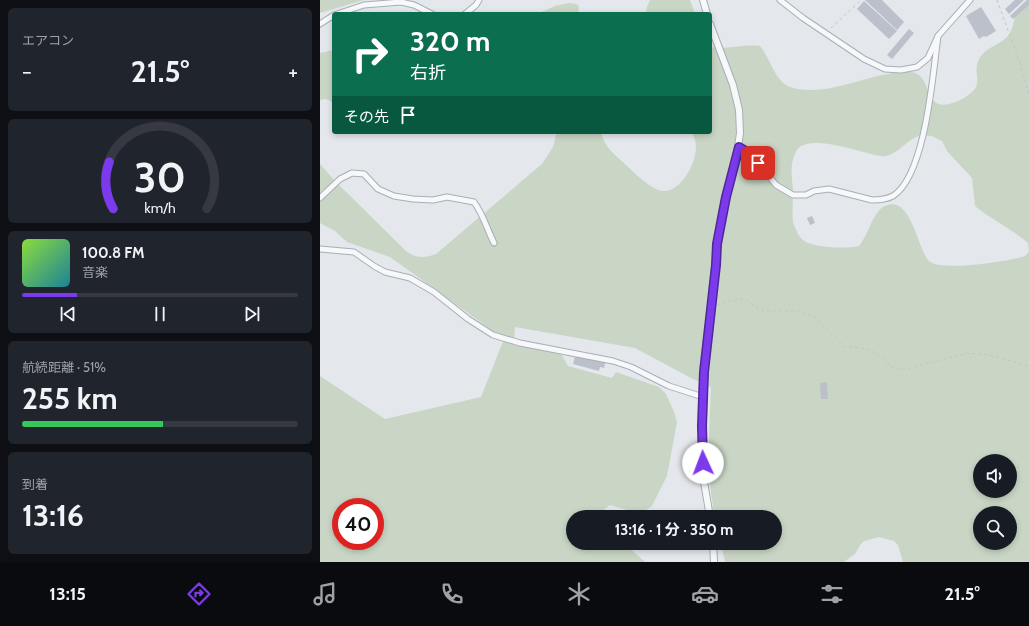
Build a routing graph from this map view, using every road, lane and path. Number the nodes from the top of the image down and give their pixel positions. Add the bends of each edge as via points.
1 (479, 0) edge
2 (703, 0) edge
3 (780, 0) edge
4 (861, 0) edge
5 (970, 0) edge
6 (996, 0) edge
7 (344, 12) edge
8 (428, 12) edge
9 (467, 12) edge
10 (706, 12) edge
11 (332, 16) edge
12 (320, 24) edge
13 (712, 29) edge
14 (825, 33) junction
15 (938, 36) junction
16 (1029, 96) edge
17 (739, 147) junction
18 (320, 198) edge
19 (494, 243) dead end
20 (320, 249) edge
21 (711, 307) junction
22 (1029, 366) edge
23 (703, 397) junction
24 (709, 510) edge
25 (713, 550) edge
26 (713, 562) edge

1 - 9 street
2 - 10 street
3 - 14 street
4 - 14 path
5 - 15 street
6 - 16 path via 1020,63
7 - 8 street via 364,6 401,2
11 - 12 street
13 - 17 street via 733,85 739,110
14 - 15 street via 864,59 885,69 901,70 917,66 928,58
15 - 17 street via 932,96 917,156 903,185 892,196 872,200 829,189 806,195 793,195 776,185 751,154
17 - 21 street via 717,244
18 - 19 street via 340,179 352,173 364,174 378,189 394,196 433,200 447,197 474,202
20 - 23 street via 354,252 385,272 410,278 434,292 493,335 613,361 669,386
21 - 22 path via 744,299 764,311 800,312 816,318 844,347 860,347 872,351 895,369 903,370 967,353 989,355
21 - 23 street
23 - 24 street via 703,476
25 - 26 street

